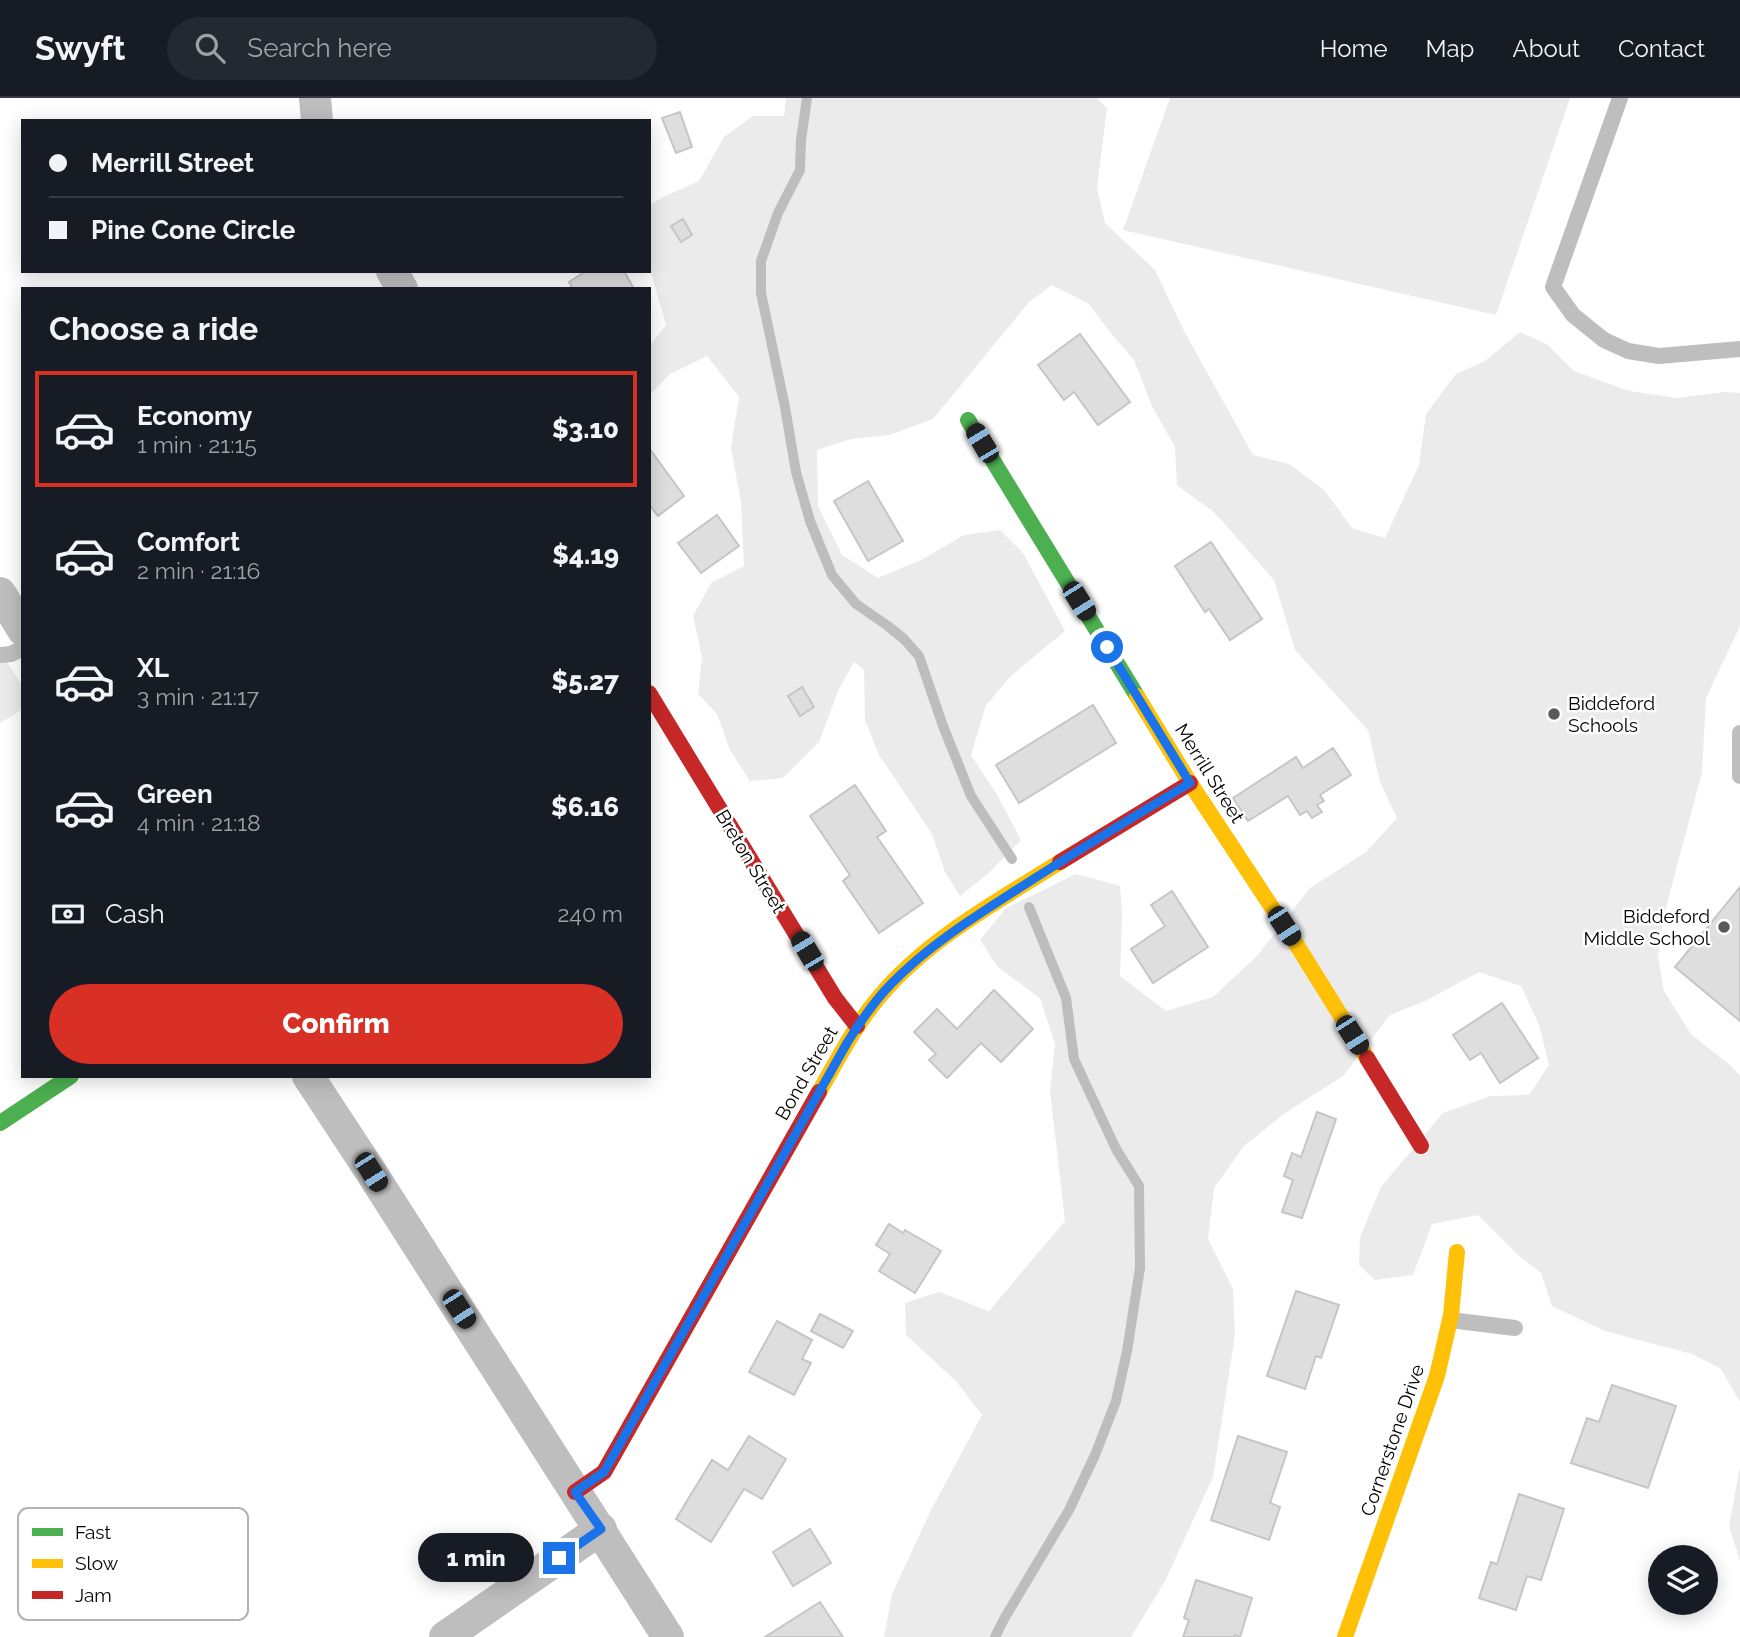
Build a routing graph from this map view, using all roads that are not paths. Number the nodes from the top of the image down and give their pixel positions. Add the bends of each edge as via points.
1 (315, 98) edge
2 (1620, 98) edge
3 (317, 119) edge
4 (1740, 349) edge
5 (968, 420) dead end
6 (0, 593) edge
7 (21, 627) edge
8 (21, 649) edge
9 (0, 655) edge
10 (651, 697) edge
11 (1740, 733) edge
12 (1740, 776) edge
13 (1190, 783) junction
14 (858, 1026) junction
15 (68, 1078) edge
16 (309, 1078) edge
17 (0, 1123) edge
18 (1421, 1146) dead end
19 (1457, 1252) dead end
20 (1450, 1320) junction
21 (1515, 1328) dead end
22 (575, 1492) junction
23 (601, 1529) junction
24 (445, 1637) edge
25 (668, 1637) edge
26 (1345, 1637) edge

1 - 3 street
2 - 4 lane via 1553,287 1573,315 1604,340 1628,351 1659,356
5 - 13 street, Merrill Street
6 - 7 street
8 - 9 lane
10 - 14 street, Breton Street via 835,998
11 - 12 lane
13 - 14 street, Bond Street via 959,927 890,985
13 - 18 street, Merrill Street
14 - 22 street, Bond Street via 604,1472
15 - 17 street
16 - 22 street
19 - 20 street, Cornerstone Drive
20 - 21 lane
20 - 26 street, Cornerstone Drive via 1437,1376
22 - 23 street
23 - 24 street
23 - 25 street

